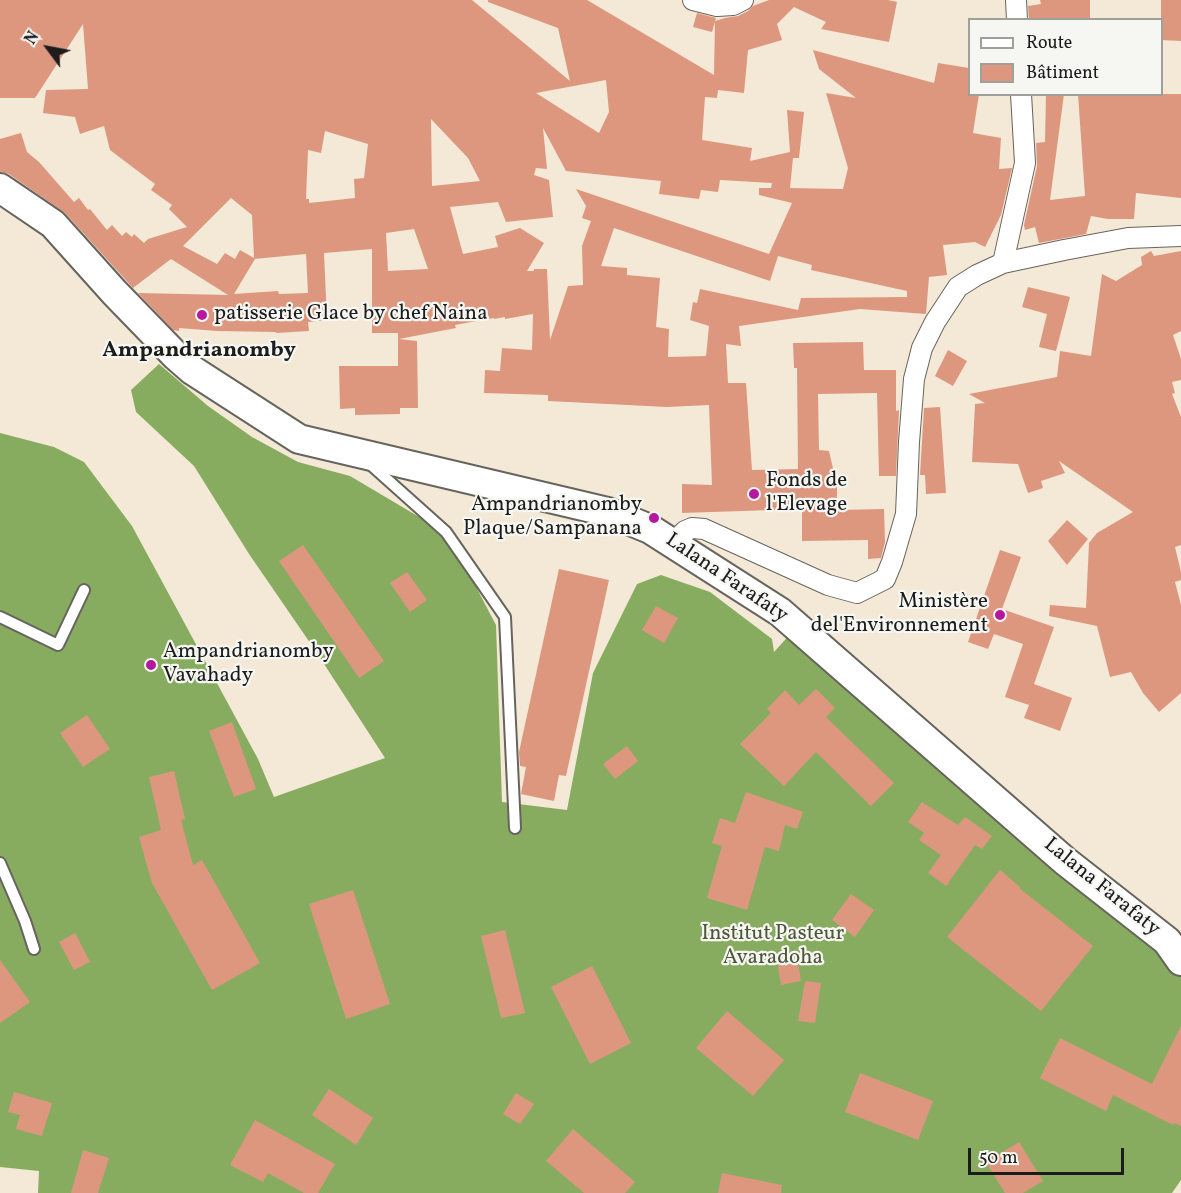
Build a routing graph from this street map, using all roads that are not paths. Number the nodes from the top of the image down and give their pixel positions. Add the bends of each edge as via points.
1 (693, 0) edge
2 (743, 0) edge
3 (1016, 0) edge
4 (1017, 18) edge
5 (1021, 96) edge
6 (0, 188) edge
7 (1181, 236) edge
8 (1003, 263) junction
9 (357, 453) junction
10 (677, 545) junction
11 (84, 590) dead end
12 (0, 617) edge
13 (515, 828) dead end
14 (0, 863) edge
15 (34, 949) dead end
16 (1181, 961) edge

1 - 2 street via 717,6
3 - 4 street
5 - 8 street via 1025,163
6 - 9 main road, Lalana Farafaty via 53,224 192,370 299,439
7 - 8 street via 1128,238
8 - 10 street via 958,287 922,348 914,379 906,514 885,579 857,593 828,585 704,529 685,531
9 - 10 main road, Lalana Farafaty via 608,512
9 - 13 lane via 446,532 505,617
10 - 16 main road, Lalana Farafaty via 780,612 1065,861 1167,941
11 - 12 lane via 58,645
14 - 15 lane

